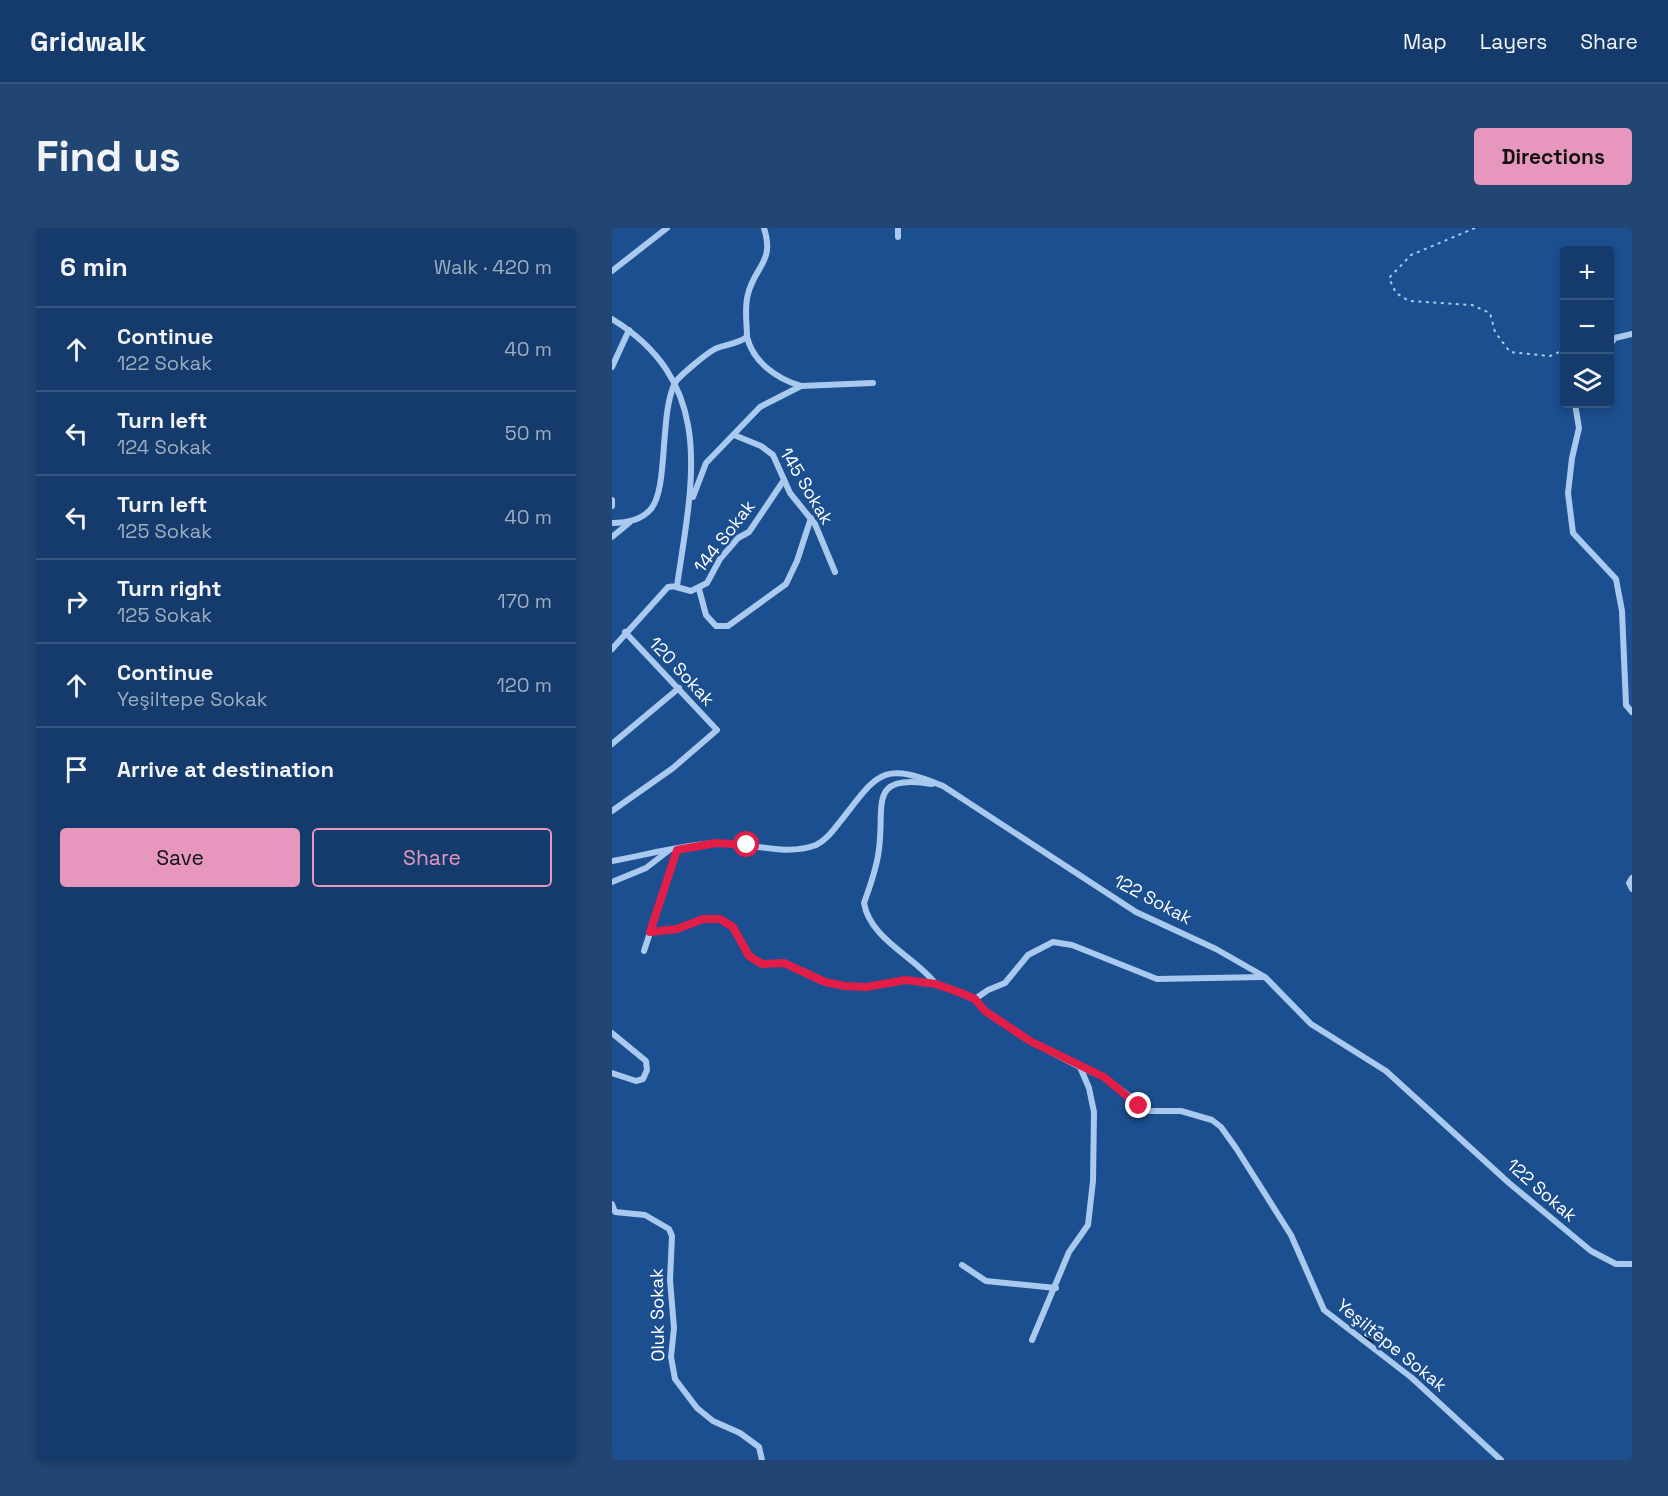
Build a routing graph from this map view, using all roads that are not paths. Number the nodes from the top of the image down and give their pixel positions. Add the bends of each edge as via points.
1 (667, 228) edge
2 (764, 228) edge
3 (898, 228) edge
4 (898, 237) dead end
5 (612, 271) edge
6 (612, 319) edge
7 (628, 330) junction
8 (1632, 334) edge
9 (747, 337) junction
10 (1614, 339) edge
11 (612, 367) edge
12 (675, 382) junction
13 (873, 382) dead end
14 (801, 386) junction
15 (1576, 408) edge
16 (734, 435) junction
17 (784, 480) junction
18 (612, 500) edge
19 (612, 506) edge
20 (688, 513) junction
21 (811, 518) junction
22 (630, 522) junction
23 (612, 524) edge
24 (612, 537) edge
25 (836, 572) dead end
26 (676, 587) junction
27 (699, 589) junction
28 (625, 632) junction
29 (612, 649) edge
30 (679, 687) junction
31 (1632, 712) edge
32 (612, 744) edge
33 (943, 786) junction
34 (612, 811) edge
35 (677, 850) junction
36 (668, 851) junction
37 (612, 861) edge
38 (1632, 878) edge
39 (612, 882) edge
40 (1632, 889) edge
41 (650, 932) junction
42 (644, 951) dead end
43 (1264, 977) junction
44 (936, 984) junction
45 (975, 999) junction
46 (612, 1033) edge
47 (1080, 1067) junction
48 (612, 1073) edge
49 (612, 1204) edge
50 (613, 1213) edge
51 (1632, 1264) edge
52 (962, 1265) dead end
53 (1056, 1288) junction
54 (1032, 1340) dead end
55 (762, 1460) edge
56 (1502, 1460) edge

1 - 5 street
2 - 9 street via 769,245 767,258 747,296
3 - 4 street
6 - 7 street
7 - 11 street
7 - 12 street
8 - 10 street
9 - 12 street via 715,349
9 - 14 street via 768,369
12 - 20 street via 685,406 693,463
12 - 22 street via 666,409 654,504
13 - 14 street
14 - 16 street via 760,407
15 - 31 street via 1579,428 1568,493 1573,533 1616,579 1622,611 1626,705
16 - 17 street, 145 Sokak via 773,455
16 - 20 street via 706,463
17 - 21 street, 145 Sokak
17 - 27 street, 144 Sokak via 756,523 731,547
18 - 19 street
20 - 26 street
21 - 25 street, 145 Sokak
21 - 27 street via 786,584 749,614 728,626 716,626 706,615
22 - 23 street
22 - 24 street
26 - 27 street, 144 Sokak
26 - 28 street via 668,587
28 - 29 street
28 - 30 street, 120 Sokak
30 - 32 street
30 - 34 street, 120 Sokak via 717,730 673,768
33 - 35 street, 122 Sokak via 920,776 886,773 827,837 807,848 716,843
33 - 43 street, 122 Sokak via 1136,912 1216,949
33 - 44 street via 900,783 881,796 879,850 864,903 865,913 875,927
35 - 36 street, 122 Sokak
35 - 41 street
36 - 37 street, 122 Sokak via 660,849
36 - 39 street via 646,868
38 - 40 street
41 - 42 street
41 - 44 street via 677,929 703,919 720,919 733,927 749,956 762,964 784,963 825,982 845,986 866,987 906,980
43 - 45 street via 1157,979 1072,945 1053,942 1028,955 1005,983
43 - 51 street, 122 Sokak via 1311,1024 1386,1071 1509,1183 1591,1251 1616,1264
44 - 45 street
45 - 47 street, Yeşiltepe Sokak via 985,1011 1030,1041
46 - 48 street via 648,1066 644,1079 636,1082
47 - 53 street via 1094,1112 1093,1181 1088,1225 1069,1252
47 - 56 street, Yeşiltepe Sokak via 1104,1077 1149,1111 1202,1115 1221,1127 1291,1234 1324,1310 1412,1378
49 - 50 street, Oluk Sokak
50 - 55 street, Oluk Sokak via 645,1215 669,1229 674,1328 671,1357 675,1379 697,1408 713,1421 759,1447
52 - 53 street via 986,1281
53 - 54 street

